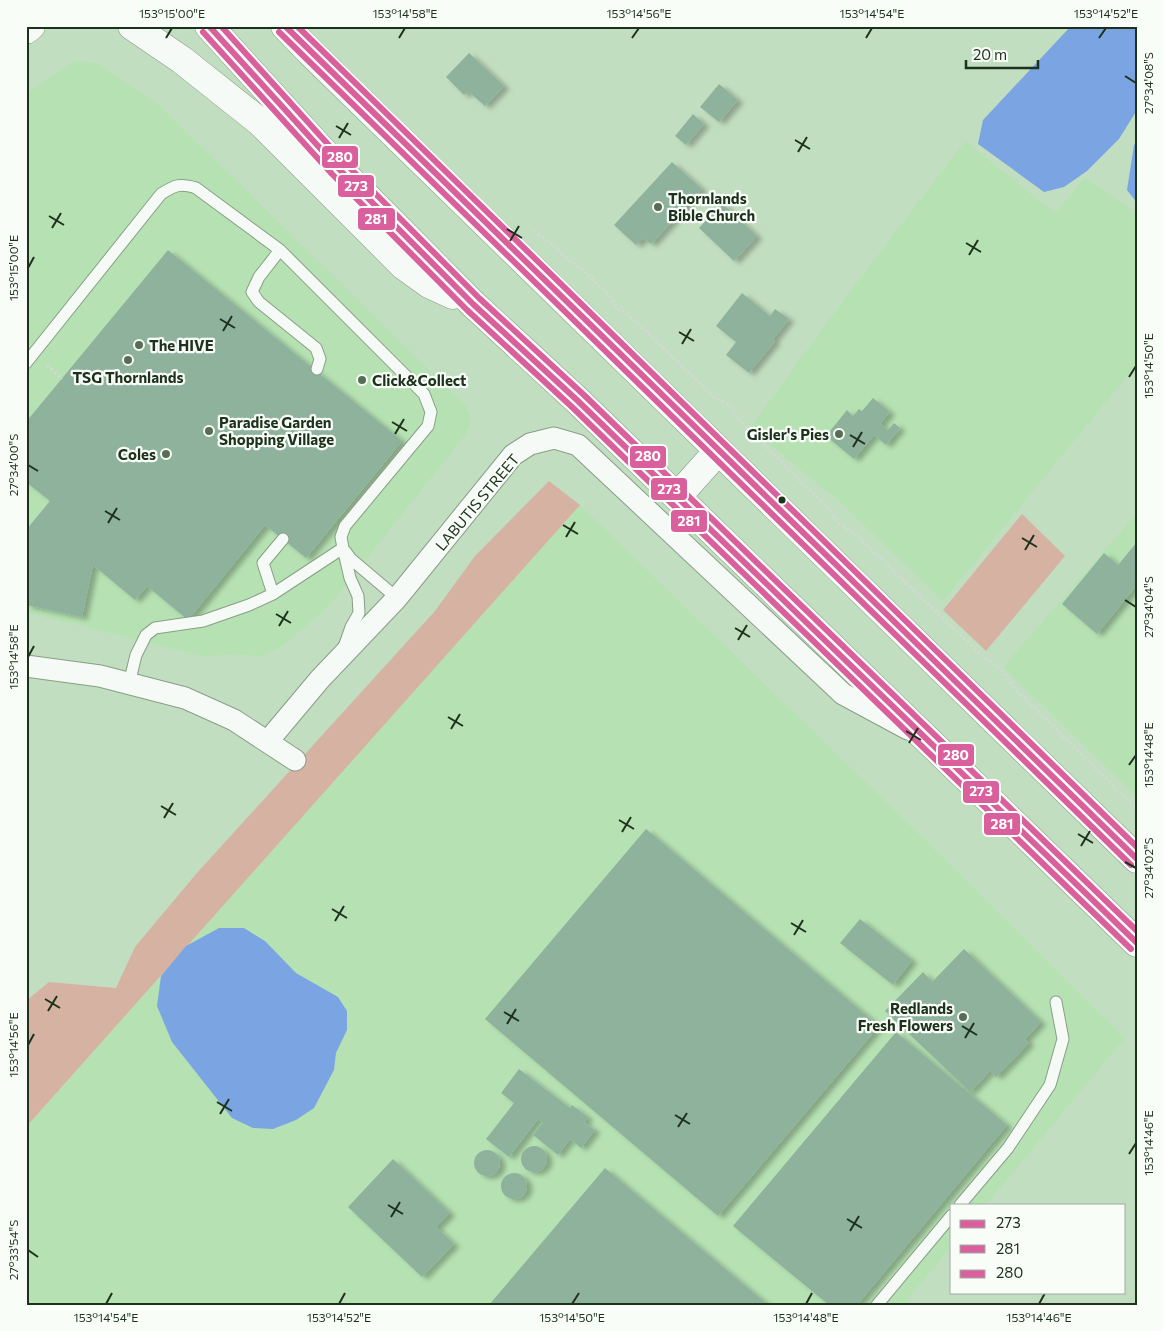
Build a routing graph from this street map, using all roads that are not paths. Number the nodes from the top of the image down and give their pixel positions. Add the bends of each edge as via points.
1 (31, 26) edge
2 (132, 26) edge
3 (209, 26) edge
4 (285, 26) edge
5 (26, 30) edge
6 (280, 250) junction
7 (473, 304) junction
8 (26, 363) edge
9 (317, 369) dead end
10 (718, 451) junction
11 (677, 497) junction
12 (283, 539) dead end
13 (343, 548) junction
14 (273, 594) junction
15 (397, 598) junction
16 (340, 657) junction
17 (26, 666) edge
18 (129, 684) junction
19 (926, 739) junction
20 (268, 741) junction
21 (295, 760) dead end
22 (1137, 859) edge
23 (1137, 943) edge
24 (1056, 1002) dead end
25 (961, 1204) edge
26 (950, 1217) edge
27 (877, 1305) edge

1 - 5 main road
2 - 7 main road via 182,60 260,122 404,266 429,284
3 - 7 main road via 338,168
4 - 10 main road
6 - 8 lane via 196,188 172,187 161,194
6 - 9 lane via 252,292 316,348 320,359
6 - 13 lane via 424,394 431,412 428,426 345,526 341,536
7 - 11 main road
10 - 11 main road
10 - 22 main road
11 - 19 main road
12 - 14 lane via 264,563
13 - 14 lane
13 - 15 lane via 351,559
13 - 16 lane via 358,596 358,613
14 - 18 lane via 203,621 156,628 146,635 136,655
15 - 16 street, LABUTIS STREET
15 - 19 street, LABUTIS STREET via 513,456 530,444 554,438 578,444 843,694
16 - 20 street, LABUTIS STREET
17 - 18 street via 100,676
18 - 20 street via 184,698 234,720
19 - 23 main road
20 - 21 street
24 - 25 lane via 1064,1039 1050,1085 1008,1148
26 - 27 lane

